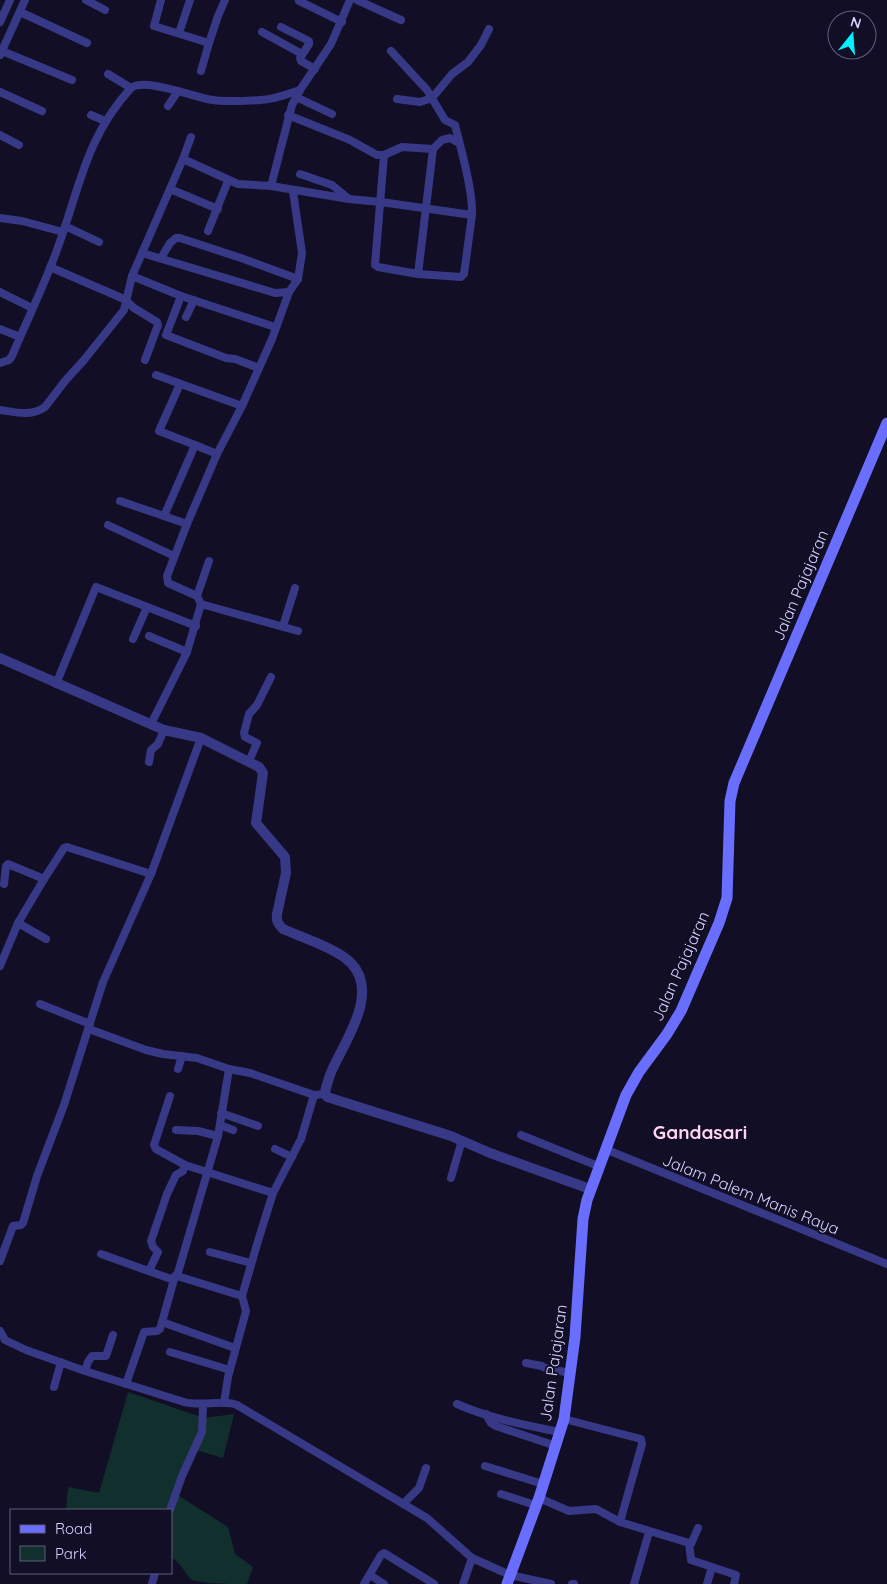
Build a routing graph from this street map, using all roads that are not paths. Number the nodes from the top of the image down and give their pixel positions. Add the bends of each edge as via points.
1 (10, 0) edge
2 (25, 0) edge
3 (86, 0) edge
4 (161, 0) edge
5 (190, 0) edge
6 (225, 0) edge
7 (350, 0) edge
8 (357, 0) edge
9 (299, 1) edge
10 (3, 8) edge
11 (106, 10) dead end
12 (20, 12) junction
13 (401, 20) dead end
14 (0, 22) edge
15 (342, 22) junction
16 (281, 27) dead end
17 (489, 29) dead end
18 (262, 32) dead end
19 (179, 33) junction
20 (87, 43) dead end
21 (209, 43) junction
22 (391, 51) dead end
23 (1, 53) edge
24 (302, 54) junction
25 (315, 69) junction
26 (201, 71) dead end
27 (108, 74) dead end
28 (72, 80) dead end
29 (131, 88) junction
30 (178, 91) junction
31 (0, 92) edge
32 (298, 93) junction
33 (432, 98) junction
34 (398, 99) dead end
35 (168, 106) dead end
36 (42, 111) dead end
37 (332, 114) dead end
38 (91, 115) dead end
39 (288, 115) junction
40 (105, 122) junction
41 (0, 135) edge
42 (192, 137) dead end
43 (459, 143) junction
44 (19, 145) dead end
45 (433, 149) junction
46 (384, 155) junction
47 (183, 160) junction
48 (300, 174) dead end
49 (228, 181) junction
50 (271, 186) junction
51 (170, 189) junction
52 (293, 191) junction
53 (349, 199) junction
54 (380, 202) junction
55 (425, 209) junction
56 (218, 210) junction
57 (472, 215) junction
58 (0, 218) edge
59 (64, 229) junction
60 (208, 231) dead end
61 (99, 242) dead end
62 (142, 253) junction
63 (160, 258) junction
64 (50, 267) junction
65 (418, 274) junction
66 (132, 276) junction
67 (298, 279) junction
68 (0, 292) edge
69 (289, 292) junction
70 (181, 296) junction
71 (122, 299) junction
72 (194, 300) junction
73 (32, 308) junction
74 (186, 317) dead end
75 (275, 328) junction
76 (0, 329) edge
77 (20, 338) junction
78 (145, 360) dead end
79 (0, 363) edge
80 (259, 368) junction
81 (156, 375) dead end
82 (180, 384) junction
83 (242, 406) junction
84 (0, 410) edge
85 (887, 423) edge
86 (195, 446) junction
87 (217, 454) junction
88 (120, 502) dead end
89 (164, 516) junction
90 (187, 524) junction
91 (108, 525) dead end
92 (174, 556) junction
93 (209, 561) dead end
94 (295, 588) dead end
95 (199, 600) junction
96 (147, 607) junction
97 (196, 626) junction
98 (283, 626) junction
99 (298, 631) dead end
100 (149, 636) dead end
101 (133, 639) dead end
102 (187, 652) junction
103 (0, 658) edge
104 (271, 677) dead end
105 (56, 684) junction
106 (151, 724) junction
107 (164, 730) junction
108 (201, 738) junction
109 (249, 761) junction
110 (150, 762) dead end
111 (151, 874) junction
112 (44, 879) junction
113 (4, 884) dead end
114 (18, 923) junction
115 (46, 939) dead end
116 (0, 966) edge
117 (40, 1004) dead end
118 (89, 1027) junction
119 (182, 1056) junction
120 (178, 1069) dead end
121 (229, 1069) junction
122 (325, 1094) junction
123 (170, 1096) dead end
124 (314, 1096) junction
125 (221, 1113) junction
126 (220, 1125) junction
127 (258, 1126) dead end
128 (176, 1130) dead end
129 (233, 1130) dead end
130 (520, 1135) dead end
131 (218, 1136) junction
132 (462, 1140) junction
133 (275, 1149) dead end
134 (605, 1149) junction
135 (292, 1156) junction
136 (185, 1165) junction
137 (598, 1166) junction
138 (208, 1173) junction
139 (451, 1178) dead end
140 (590, 1189) junction
141 (273, 1193) junction
142 (210, 1252) dead end
143 (101, 1254) dead end
144 (0, 1261) edge
145 (251, 1263) junction
146 (887, 1264) edge
147 (149, 1271) junction
148 (176, 1276) junction
149 (242, 1296) junction
150 (162, 1322) junction
151 (0, 1331) edge
152 (113, 1336) dead end
153 (235, 1348) junction
154 (170, 1352) dead end
155 (61, 1362) junction
156 (526, 1363) dead end
157 (230, 1370) junction
158 (85, 1371) junction
159 (570, 1372) junction
160 (126, 1384) junction
161 (54, 1387) dead end
162 (224, 1403) junction
163 (456, 1404) dead end
164 (203, 1405) junction
165 (486, 1414) junction
166 (564, 1419) junction
167 (560, 1432) junction
168 (556, 1446) junction
169 (485, 1466) dead end
170 (426, 1468) dead end
171 (543, 1484) junction
172 (501, 1494) dead end
173 (537, 1502) junction
174 (403, 1504) junction
175 (170, 1509) edge
176 (620, 1522) junction
177 (698, 1528) dead end
178 (649, 1532) junction
179 (691, 1544) junction
180 (472, 1558) junction
181 (712, 1567) junction
182 (370, 1575) junction
183 (509, 1580) edge
184 (364, 1584) edge
185 (384, 1584) edge
186 (434, 1584) edge
187 (463, 1584) edge
188 (551, 1584) edge
189 (634, 1584) edge
190 (708, 1584) edge
191 (734, 1584) edge

1 - 10 street
2 - 12 street
3 - 11 street
4 - 19 street via 154,26
5 - 19 street
6 - 21 street
7 - 15 street
8 - 13 street
9 - 15 street
10 - 14 street
12 - 20 street
12 - 23 street
15 - 25 street
16 - 24 street via 310,42
17 - 33 street via 468,62 452,74
18 - 24 street
19 - 21 street
21 - 26 street
22 - 33 street
23 - 28 street
24 - 25 street via 301,61
25 - 32 street
27 - 29 street
29 - 30 street via 147,85
29 - 40 street
30 - 32 street via 213,100 273,99
30 - 35 street
31 - 36 street
32 - 37 street
32 - 39 street
33 - 34 street via 420,102
33 - 43 street via 445,120 455,125
38 - 40 street
39 - 46 street via 350,140 377,155
39 - 50 street
40 - 59 street via 85,163
41 - 44 street
42 - 47 street
43 - 45 street via 450,138 442,140
43 - 57 street
45 - 46 street via 402,148
45 - 55 street
46 - 54 street
47 - 49 street
47 - 51 street
48 - 53 street via 332,185
49 - 50 street
49 - 56 street
50 - 52 street
51 - 56 street
51 - 62 street
52 - 53 street
52 - 67 street via 302,253
53 - 54 street
54 - 55 street
54 - 65 street via 375,265
55 - 57 street
55 - 65 street
56 - 60 street
57 - 65 street via 462,277
58 - 59 street
59 - 61 street
59 - 64 street
62 - 63 street
62 - 66 street
63 - 67 street via 170,243 180,238
63 - 69 street via 275,293
64 - 71 street
64 - 73 street
66 - 70 street
66 - 71 street
67 - 69 street
68 - 73 street
69 - 75 street
70 - 72 street
70 - 80 street via 166,335
71 - 78 street via 158,325
71 - 84 street via 122,314 45,407 28,414
72 - 74 street
72 - 75 street
73 - 77 street
75 - 80 street
76 - 77 street
77 - 79 street via 11,359
80 - 83 street
81 - 82 street
82 - 83 street
82 - 86 street via 159,431
83 - 87 street
85 - 134 main road, Jalan Pajajaran via 734,783 730,801 727,898 719,922 681,1011 632,1084
86 - 87 street
86 - 89 street
87 - 90 street
88 - 89 street
89 - 90 street
90 - 92 street
91 - 92 street
92 - 95 street via 168,582
93 - 95 street
94 - 98 street
95 - 97 street
95 - 98 street
96 - 97 street
96 - 101 street
96 - 105 street via 96,587
97 - 102 street
98 - 99 street
100 - 102 street
102 - 106 street
103 - 105 street
104 - 109 street via 249,714 244,733 256,743
105 - 106 street
106 - 107 street
107 - 108 street
107 - 110 street via 158,744 151,750
108 - 109 street
108 - 111 street
109 - 122 street via 259,766 263,773 256,823 285,857 286,873 276,914 278,925 351,962 360,977 362,997 359,1012 329,1076
111 - 112 street via 66,847
111 - 118 street via 103,982
112 - 113 street via 8,864
112 - 114 street
114 - 115 street
114 - 116 street
117 - 118 street
118 - 119 street via 146,1050
118 - 144 street via 24,1221 13,1226
119 - 120 street
119 - 121 street
121 - 124 street via 250,1073
121 - 125 street
122 - 124 street
122 - 132 street
123 - 136 street via 154,1145 156,1150
124 - 135 street via 301,1139
125 - 126 street
125 - 127 street
126 - 129 street
126 - 131 street
128 - 131 street
130 - 137 street
131 - 138 street
132 - 139 street
132 - 140 street
133 - 135 street
134 - 137 main road, Jalan Pajajaran
134 - 146 street, Jalam Palem Manis Raya
135 - 141 street
136 - 138 street
136 - 147 street via 183,1171 176,1175 160,1213 151,1241 158,1252
137 - 140 main road, Jalan Pajajaran
138 - 141 street
138 - 148 street
140 - 159 main road, Jalan Pajajaran via 583,1219
141 - 145 street
142 - 145 street
143 - 147 street
145 - 149 street
147 - 148 street via 171,1279
148 - 149 street
148 - 150 street
149 - 153 street via 246,1311
150 - 153 street
150 - 160 street via 157,1332 144,1332
151 - 155 street via 13,1345
152 - 158 street via 106,1356 92,1356
153 - 157 street
154 - 157 street
155 - 158 street
155 - 161 street
156 - 159 street
157 - 162 street
158 - 160 street
159 - 166 main road, Jalan Pajajaran
160 - 164 street
162 - 164 street
162 - 174 street via 237,1405
163 - 165 street
164 - 175 street via 202,1432
165 - 167 street
165 - 168 street via 491,1424
166 - 167 main road, Jalan Pajajaran
166 - 176 street via 641,1439
167 - 168 main road, Jalan Pajajaran
168 - 171 main road, Jalan Pajajaran
169 - 171 street
170 - 174 street via 419,1488
171 - 173 main road, Jalan Pajajaran
172 - 173 street
173 - 176 street via 569,1511 596,1509
173 - 183 main road, Jalan Pajajaran
174 - 180 street via 427,1518
176 - 178 street
177 - 179 street
178 - 179 street
178 - 189 street
179 - 181 street via 691,1560
180 - 183 street
180 - 187 street
181 - 190 street
181 - 191 street via 736,1575
182 - 184 street
182 - 185 street
182 - 186 street via 382,1555 388,1554
183 - 188 street

